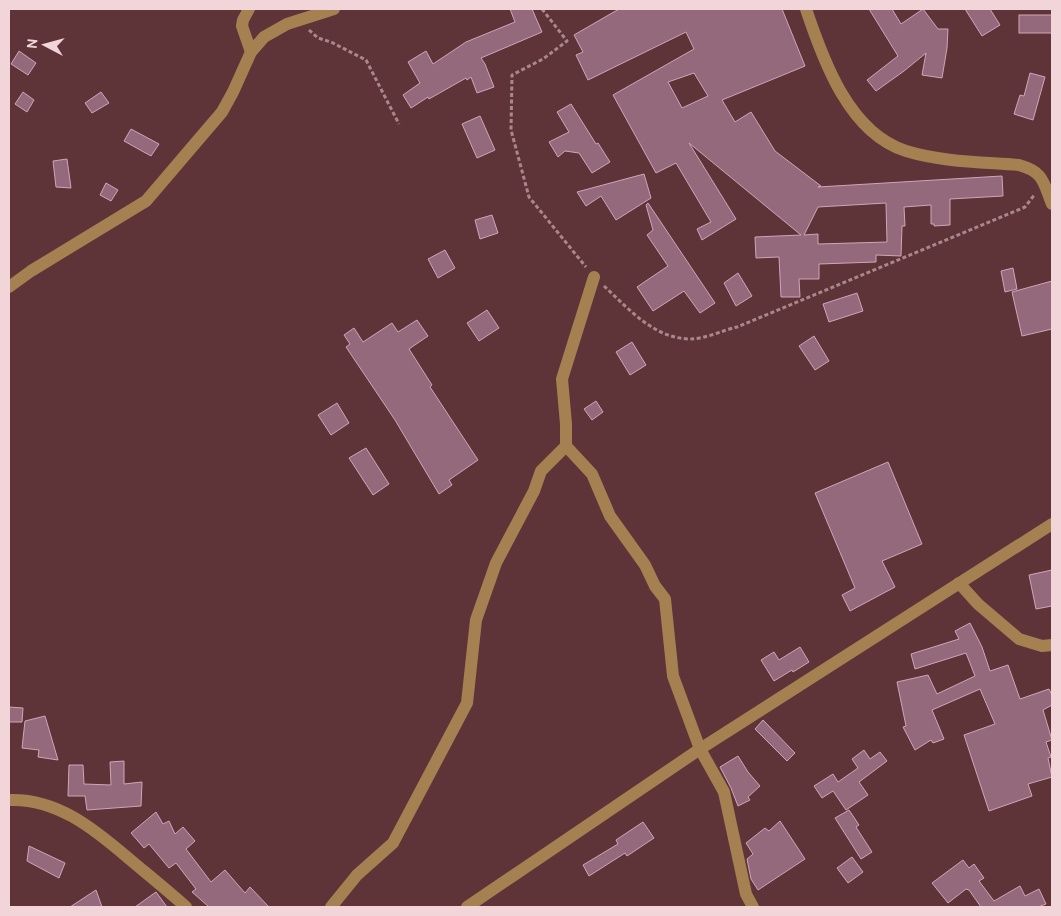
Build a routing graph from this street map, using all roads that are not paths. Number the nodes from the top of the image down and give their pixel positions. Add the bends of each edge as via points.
1 (249, 9) edge
2 (334, 9) edge
3 (806, 9) edge
4 (251, 52) junction
5 (1050, 198) edge
6 (594, 277) road end
7 (9, 286) edge
8 (566, 446) junction
9 (1052, 524) edge
10 (959, 583) junction
11 (1052, 645) edge
12 (700, 749) junction
13 (9, 800) edge
14 (186, 907) edge
15 (331, 907) edge
16 (467, 907) edge
17 (752, 907) edge

1 - 4 street via 242,26
2 - 4 street via 287,24 264,37
3 - 5 street via 833,80 856,114 877,136 904,150 931,157 1034,169 1042,178
4 - 7 street via 222,112 146,201
6 - 8 street via 562,379
8 - 12 street via 592,474 610,516 665,599 673,676
8 - 15 street via 541,471 496,563 476,620 466,704 393,843 357,875
9 - 10 street
10 - 11 street via 1019,639 1042,646
10 - 12 street
12 - 16 street
12 - 17 street via 724,792 746,894
13 - 14 street via 49,806 72,815

